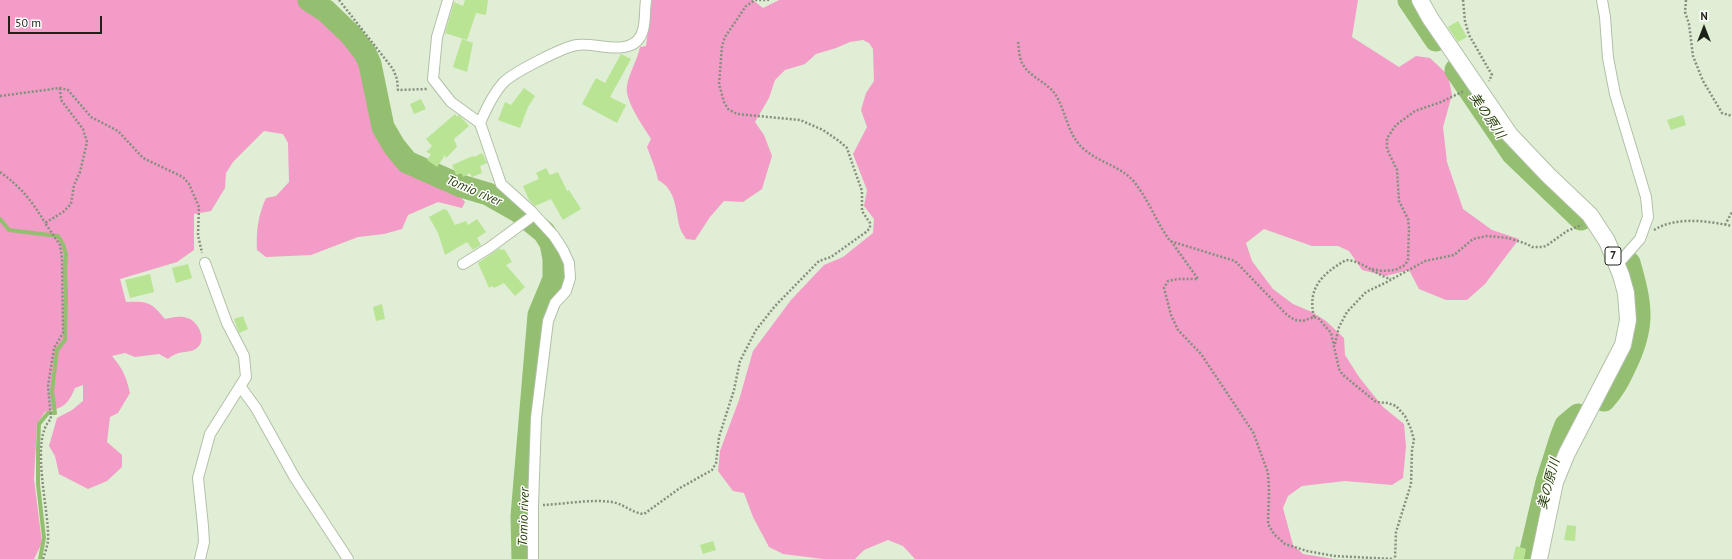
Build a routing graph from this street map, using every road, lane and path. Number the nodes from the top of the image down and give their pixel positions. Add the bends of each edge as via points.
1 (339, 0) edge
2 (448, 0) edge
3 (646, 0) edge
4 (755, 0) edge
5 (769, 0) edge
6 (1420, 0) edge
7 (1463, 0) edge
8 (1602, 0) edge
9 (1686, 0) edge
10 (1018, 42) dead end
11 (1477, 87) junction
12 (60, 88) junction
13 (439, 88) junction
14 (0, 96) edge
15 (1732, 116) edge
16 (480, 123) junction
17 (0, 172) edge
18 (1732, 212) edge
19 (534, 215) junction
20 (1594, 221) junction
21 (45, 223) junction
22 (1725, 225) junction
23 (1732, 226) edge
24 (1640, 238) junction
25 (1170, 241) junction
26 (205, 263) joint
27 (463, 264) dead end
28 (1617, 265) junction
29 (1372, 269) junction
30 (1391, 279) junction
31 (1314, 317) junction
32 (1334, 346) junction
33 (240, 386) junction
34 (533, 506) junction
35 (43, 559) edge
36 (200, 559) edge
37 (348, 559) edge
38 (533, 559) edge
39 (1394, 559) edge
40 (1539, 559) edge

1 - 13 path via 393,69 398,90
2 - 13 street via 437,37 434,79
3 - 16 street via 644,28 637,41 615,48 576,45 523,70 504,82
4 - 5 path
4 - 34 path via 746,6 725,37 722,46 719,84 724,102 728,109 737,114 800,120 823,130 839,141 847,148 862,192 862,211 870,223 870,228 831,257 819,261 756,330 740,361 719,437 716,463 712,470 680,488 644,514 612,502
6 - 11 main road, 7
7 - 11 path via 1465,21 1470,35 1492,75 1489,81
8 - 24 street via 1608,58 1615,94 1646,197 1648,217
9 - 15 path via 1685,12 1693,56 1703,81 1722,113
10 - 25 path via 1022,63 1055,94 1077,142 1084,150 1125,174 1135,183
11 - 20 main road, 7 via 1510,135
11 - 29 path via 1415,111 1396,125 1387,138 1387,149 1397,170 1399,201 1408,219 1408,260 1395,270
12 - 14 path
12 - 21 path via 61,100 82,129 87,142 71,204
12 - 26 path via 68,90 91,117 118,131 143,158 183,177 189,184 199,207 198,235
13 - 16 street via 451,102
16 - 19 street via 502,184
17 - 21 path via 23,190
18 - 22 path
19 - 27 street
19 - 34 street via 554,236 563,250 569,263 570,278 566,291 555,303 548,321 536,418
20 - 28 main road, 7 via 1607,241
20 - 30 path via 1567,231 1542,247 1532,247 1519,241 1498,237 1473,238 1454,255 1425,261
21 - 35 path via 60,244 63,333 54,348 48,386 52,419 45,425 42,440 41,465 48,542
22 - 23 path
22 - 24 path via 1677,222 1657,228
24 - 28 street
25 - 31 path via 1235,261 1287,315 1303,321
25 - 39 path via 1198,280 1168,281 1164,288 1171,315 1178,330 1201,354 1253,432 1268,473 1268,524 1274,534 1284,544 1307,551 1334,556
26 - 33 street via 227,323 244,356 246,377
28 - 40 main road, 7 via 1626,293 1628,320 1623,345 1556,482
29 - 30 path
29 - 31 path via 1346,260 1326,273 1312,296
30 - 32 path via 1366,292 1347,312 1339,326
31 - 32 path via 1331,333
32 - 39 path via 1339,369 1343,375 1376,402 1396,406 1405,416 1411,429 1414,440 1411,484 1396,532
33 - 36 street via 210,434 198,478 204,542
33 - 37 street via 256,408 295,478
34 - 38 street

